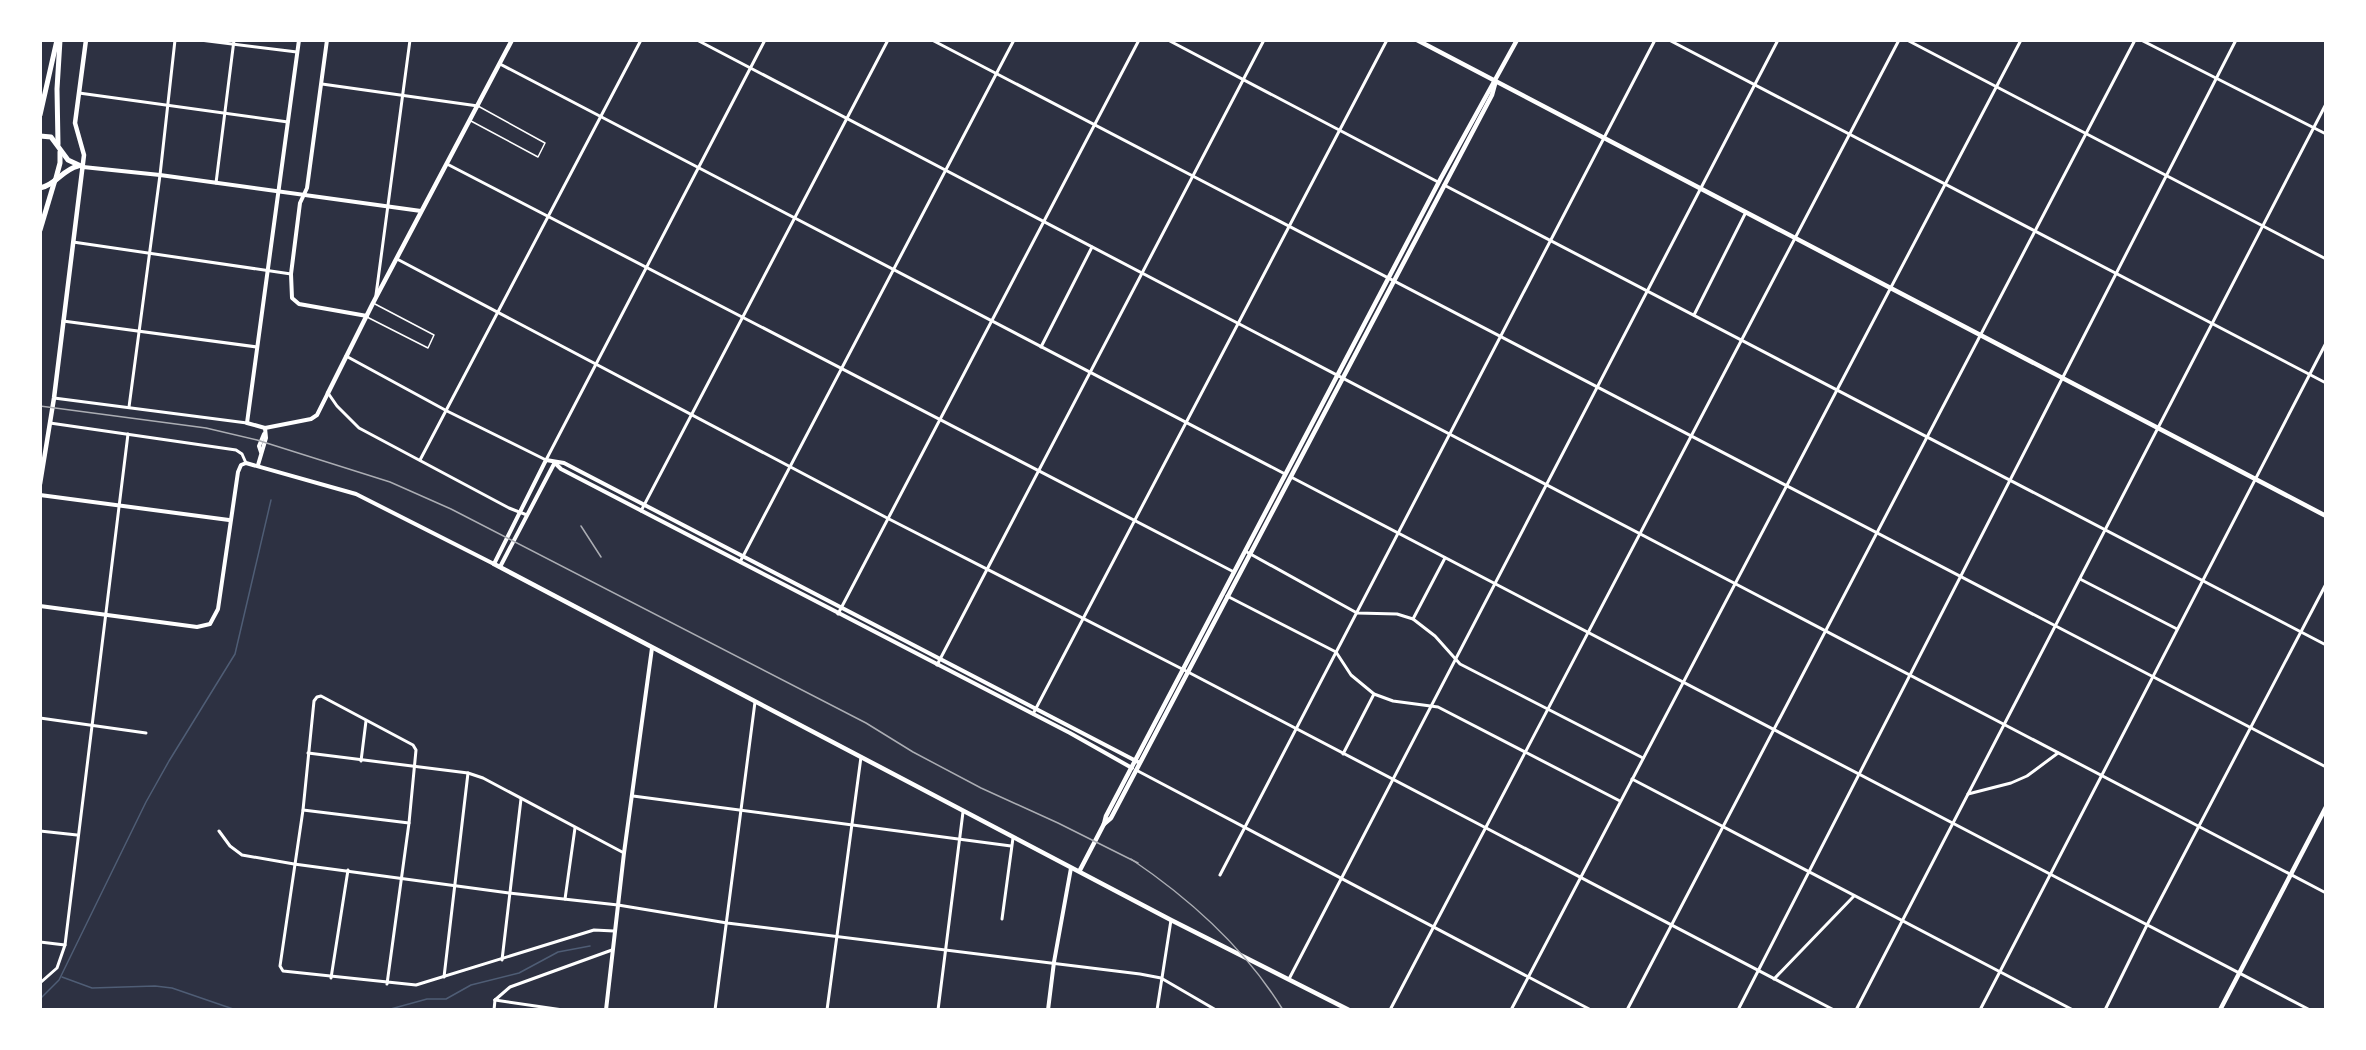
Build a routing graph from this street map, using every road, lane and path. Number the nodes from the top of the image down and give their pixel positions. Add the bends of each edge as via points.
1 (59, 40) edge
2 (86, 40) edge
3 (175, 40) edge
4 (200, 40) edge
5 (299, 40) edge
6 (327, 40) edge
7 (410, 40) edge
8 (512, 40) edge
9 (641, 40) edge
10 (696, 40) edge
11 (765, 40) edge
12 (888, 40) edge
13 (932, 40) edge
14 (1014, 40) edge
15 (1139, 40) edge
16 (1168, 40) edge
17 (1264, 40) edge
18 (1387, 40) edge
19 (1417, 40) edge
20 (1517, 40) edge
21 (1655, 40) edge
22 (1669, 40) edge
23 (1778, 40) edge
24 (1899, 40) edge
25 (1908, 40) edge
26 (2021, 40) edge
27 (2135, 40) edge
28 (2141, 40) edge
29 (2236, 40) edge
30 (234, 42) edge
31 (298, 52) junction
32 (500, 64) junction
33 (751, 69) junction
34 (996, 74) junction
35 (2216, 78) junction
36 (1244, 80) junction
37 (1495, 81) junction
38 (322, 84) junction
39 (1755, 85) junction
40 (1997, 87) junction
41 (79, 93) junction
42 (403, 95) junction
43 (2325, 104) edge
44 (167, 105) junction
45 (478, 106) junction
46 (225, 114) junction
47 (40, 115) edge
48 (600, 117) junction
49 (847, 119) junction
50 (470, 120) junction
51 (288, 122) junction
52 (1095, 126) junction
53 (2313, 128) junction
54 (1340, 130) junction
55 (2085, 133) junction
56 (1849, 135) junction
57 (2325, 135) edge
58 (40, 136) edge
59 (1604, 138) junction
60 (58, 146) junction
61 (446, 163) junction
62 (82, 167) junction
63 (698, 168) junction
64 (945, 171) junction
65 (160, 175) junction
66 (2167, 176) junction
67 (1193, 177) junction
68 (55, 179) junction
69 (216, 183) junction
70 (1442, 184) junction
71 (1945, 185) junction
72 (40, 188) edge
73 (1701, 189) junction
74 (279, 191) junction
75 (304, 195) junction
76 (388, 206) junction
77 (421, 211) junction
78 (1746, 212) junction
79 (548, 216) junction
80 (795, 218) junction
81 (1044, 222) junction
82 (2263, 226) junction
83 (1289, 227) junction
84 (40, 230) edge
85 (2034, 231) junction
86 (1795, 238) junction
87 (1551, 240) junction
88 (73, 242) junction
89 (1092, 248) junction
90 (149, 254) junction
91 (396, 258) junction
92 (2325, 259) edge
93 (646, 267) junction
94 (267, 270) junction
95 (893, 270) junction
96 (291, 274) junction
97 (1142, 274) junction
98 (2116, 274) junction
99 (1388, 279) junction
100 (1394, 282) junction
101 (1891, 288) junction
102 (1647, 291) junction
103 (376, 297) junction
104 (373, 303) junction
105 (497, 313) junction
106 (1694, 315) junction
107 (367, 316) junction
108 (743, 317) junction
109 (63, 321) junction
110 (992, 321) junction
111 (1238, 324) junction
112 (2212, 324) junction
113 (140, 331) junction
114 (1980, 336) junction
115 (1500, 337) junction
116 (1741, 340) junction
117 (2325, 343) edge
118 (257, 347) junction
119 (1041, 347) junction
120 (346, 356) junction
121 (595, 365) junction
122 (842, 368) junction
123 (1090, 372) junction
124 (2309, 374) junction
125 (1340, 377) junction
126 (2063, 378) junction
127 (2325, 383) edge
128 (1597, 387) junction
129 (1837, 390) junction
130 (328, 393) junction
131 (54, 398) junction
132 (129, 407) junction
133 (447, 411) junction
134 (693, 415) junction
135 (940, 420) junction
136 (50, 423) junction
137 (248, 423) junction
138 (1186, 423) junction
139 (2158, 428) junction
140 (265, 430) junction
141 (128, 434) junction
142 (1450, 435) junction
143 (1690, 436) junction
144 (1926, 436) junction
145 (420, 460) junction
146 (546, 460) junction
147 (555, 462) junction
148 (246, 463) junction
149 (258, 465) junction
150 (790, 466) junction
151 (1038, 471) junction
152 (1288, 476) junction
153 (2255, 479) junction
154 (2010, 480) junction
155 (40, 484) edge
156 (1546, 485) junction
157 (1786, 486) junction
158 (40, 495) edge
159 (645, 504) junction
160 (121, 506) junction
161 (509, 508) junction
162 (520, 511) junction
163 (641, 512) junction
164 (527, 515) junction
165 (2325, 516) edge
166 (516, 519) junction
167 (889, 519) junction
168 (229, 520) junction
169 (1135, 521) junction
170 (2106, 530) junction
171 (1398, 533) junction
172 (1876, 533) junction
173 (1639, 534) junction
174 (1247, 553) junction
175 (743, 555) junction
176 (1445, 558) junction
177 (739, 562) junction
178 (494, 564) junction
179 (500, 567) junction
180 (987, 569) junction
181 (1234, 572) junction
182 (1960, 577) junction
183 (2080, 579) junction
184 (2202, 581) junction
185 (1494, 584) junction
186 (1735, 584) junction
187 (2325, 584) edge
188 (1227, 596) junction
189 (40, 606) edge
190 (842, 607) junction
191 (1358, 613) junction
192 (838, 614) junction
193 (105, 615) junction
194 (1084, 619) junction
195 (1413, 619) junction
196 (2055, 627) junction
197 (2177, 628) junction
198 (1824, 631) junction
199 (1588, 632) junction
200 (2301, 632) junction
201 (2325, 645) edge
202 (652, 648) junction
203 (1336, 652) junction
204 (940, 658) junction
205 (1454, 659) junction
206 (937, 665) junction
207 (1186, 671) junction
208 (1910, 676) junction
209 (2152, 677) junction
210 (1683, 682) junction
211 (1374, 694) junction
212 (755, 701) junction
213 (1431, 704) junction
214 (1036, 709) junction
215 (1546, 710) junction
216 (1033, 714) junction
217 (40, 718) edge
218 (366, 721) junction
219 (2005, 725) junction
220 (92, 726) junction
221 (1297, 728) junction
222 (1773, 729) junction
223 (2251, 729) junction
224 (146, 733) dead end
225 (1525, 751) junction
226 (308, 753) junction
227 (2058, 753) junction
228 (1343, 754) junction
229 (861, 757) junction
230 (1643, 758) junction
231 (361, 760) junction
232 (1137, 762) junction
233 (413, 766) junction
234 (2325, 767) edge
235 (1134, 769) junction
236 (468, 773) junction
237 (1858, 775) junction
238 (2101, 776) junction
239 (1392, 778) junction
240 (1632, 779) junction
241 (1968, 794) junction
242 (633, 796) junction
243 (521, 799) junction
244 (1620, 801) junction
245 (2325, 807) edge
246 (303, 810) junction
247 (963, 810) junction
248 (741, 811) junction
249 (409, 823) junction
250 (1954, 823) junction
251 (851, 825) junction
252 (1722, 826) junction
253 (1245, 827) junction
254 (1485, 827) junction
255 (2199, 827) junction
256 (575, 828) junction
257 (40, 831) edge
258 (219, 831) dead end
259 (78, 835) junction
260 (1014, 837) junction
261 (960, 840) junction
262 (1011, 846) junction
263 (624, 853) junction
264 (294, 864) junction
265 (1071, 867) junction
266 (348, 870) junction
267 (1080, 870) junction
268 (1808, 872) junction
269 (2050, 873) junction
270 (1220, 875) dead end
271 (2290, 875) junction
272 (1580, 876) junction
273 (402, 877) junction
274 (1341, 878) junction
275 (455, 886) junction
276 (509, 893) junction
277 (2325, 893) edge
278 (1854, 896) junction
279 (565, 899) junction
280 (618, 905) junction
281 (1002, 919) dead end
282 (1171, 920) junction
283 (1902, 921) junction
284 (727, 923) junction
285 (1671, 924) junction
286 (2147, 925) junction
287 (1433, 928) junction
288 (614, 931) junction
289 (836, 937) junction
290 (40, 942) edge
291 (65, 945) junction
292 (946, 948) junction
293 (612, 950) junction
294 (502, 960) junction
295 (1054, 962) junction
296 (1758, 969) junction
297 (2000, 971) junction
298 (2239, 972) junction
299 (444, 976) junction
300 (1529, 977) junction
301 (331, 978) junction
302 (1161, 978) junction
303 (1289, 978) junction
304 (1774, 979) junction
305 (40, 983) edge
306 (387, 984) junction
307 (495, 1000) junction
308 (494, 1010) edge
309 (563, 1010) edge
310 (606, 1010) edge
311 (716, 1010) edge
312 (827, 1010) edge
313 (938, 1010) edge
314 (1047, 1010) edge
315 (1158, 1010) edge
316 (1216, 1010) edge
317 (1349, 1010) edge
318 (1390, 1010) edge
319 (1511, 1010) edge
320 (1591, 1010) edge
321 (1627, 1010) edge
322 (1738, 1010) edge
323 (1834, 1010) edge
324 (1856, 1010) edge
325 (1980, 1010) edge
326 (2073, 1010) edge
327 (2105, 1010) edge
328 (2220, 1010) edge
329 (2310, 1010) edge

1 - 47 highway
1 - 60 highway
2 - 41 main road
3 - 44 street
4 - 30 street
5 - 31 street
6 - 38 street
7 - 42 street
8 - 32 main road
9 - 48 street
10 - 33 street
11 - 33 street
12 - 49 street
13 - 34 street
14 - 34 street
15 - 52 street
16 - 36 street
17 - 36 street
18 - 54 street
19 - 37 main road
20 - 37 main road
21 - 59 street
22 - 39 street
23 - 39 street
24 - 56 street
25 - 40 street
26 - 40 street
27 - 55 street
28 - 35 street
29 - 35 street
30 - 31 street
30 - 46 street
31 - 51 street
32 - 45 main road
32 - 48 street
33 - 49 street
33 - 63 street
34 - 52 street
34 - 64 street
35 - 53 street
35 - 66 street
36 - 54 street
36 - 67 street
37 - 59 main road
37 - 70 main road
38 - 42 street
38 - 75 street
39 - 56 street
39 - 73 street
40 - 55 street
40 - 71 street
41 - 44 street
41 - 62 main road via 75,123 84,151
42 - 45 street
42 - 76 street
43 - 53 street
44 - 46 street
44 - 65 street
45 - 50 main road
45 - 50 lane via 545,143 538,157
46 - 51 street
46 - 69 street
48 - 63 street
48 - 79 street
49 - 64 street
49 - 80 street
50 - 61 main road
51 - 74 street
52 - 67 street
52 - 81 street
53 - 57 street
53 - 82 street
54 - 70 street
54 - 83 street
55 - 66 street
55 - 85 street
56 - 71 street
56 - 86 street
58 - 60 highway via 51,137
59 - 73 main road
59 - 87 street
60 - 62 highway via 68,160
60 - 68 highway via 60,163
61 - 77 main road
61 - 79 street
62 - 65 street
62 - 68 highway via 70,168
62 - 88 main road
63 - 80 street
63 - 93 street
64 - 81 street
64 - 95 street
65 - 69 street
65 - 90 street
66 - 82 street
66 - 98 street
67 - 83 street
67 - 97 street
68 - 72 highway
68 - 84 highway
69 - 74 street
70 - 87 street
70 - 99 main road
70 - 100 main road
71 - 85 street
71 - 101 street
73 - 78 main road
73 - 102 street
74 - 75 street
74 - 94 street
75 - 76 street
75 - 96 street
76 - 77 street
76 - 103 street
77 - 91 main road
78 - 86 main road
78 - 106 street
79 - 93 street
79 - 105 street
80 - 95 street
80 - 108 street
81 - 89 street
81 - 110 street
82 - 92 street
82 - 112 street
83 - 99 street
83 - 111 street
85 - 98 street
85 - 114 street
86 - 101 main road
86 - 116 street
87 - 102 street
87 - 115 street
88 - 90 street
88 - 109 main road
89 - 97 street
89 - 119 street
90 - 94 street
90 - 113 street
91 - 103 main road
91 - 105 street
93 - 108 street
93 - 121 street
94 - 96 street
94 - 118 street
95 - 110 street
95 - 122 street
96 - 107 street via 293,300 302,305
97 - 111 street
97 - 123 street
98 - 112 street
98 - 126 street
99 - 100 street
99 - 125 main road
100 - 115 street
100 - 125 main road
101 - 114 main road
101 - 129 street
102 - 106 street
102 - 128 street
103 - 104 main road
104 - 107 main road
104 - 107 lane via 434,335 428,348
105 - 121 street
105 - 133 street
106 - 116 street
107 - 120 main road
108 - 122 street
108 - 134 street
109 - 113 street
109 - 131 main road
110 - 119 street
110 - 135 street
111 - 125 street
111 - 138 street
112 - 124 street
112 - 139 street
113 - 118 street
113 - 132 street
114 - 126 main road
114 - 144 street
115 - 128 street
115 - 142 street
116 - 129 street
116 - 143 street
117 - 124 street
118 - 137 street
119 - 123 street
120 - 130 main road
120 - 133 street
121 - 134 street
121 - 146 street
122 - 135 street
122 - 150 street
123 - 138 street
123 - 151 street
124 - 127 street
124 - 153 street
125 - 142 street
125 - 152 main road
126 - 139 main road
126 - 154 street
128 - 143 street
128 - 156 street
129 - 144 street
129 - 157 street
130 - 140 street via 314,418
130 - 145 street via 359,428
131 - 132 street
131 - 136 main road
132 - 137 street
133 - 145 street
133 - 146 street
134 - 150 street
134 - 159 street
135 - 151 street
135 - 167 street
136 - 141 street
136 - 155 main road
137 - 140 street
138 - 152 street
138 - 169 street
139 - 153 main road
139 - 170 street
140 - 149 street
141 - 148 street via 236,450
141 - 160 street
142 - 156 street
142 - 171 street
143 - 157 street
143 - 173 street
144 - 154 street
144 - 172 street
145 - 161 street
146 - 147 street
146 - 162 street
147 - 159 street
147 - 163 street via 561,469
147 - 164 street
148 - 149 street
148 - 168 street via 238,470
149 - 178 street via 356,494
150 - 167 street
150 - 175 street
151 - 169 street
151 - 180 street
152 - 171 street
152 - 174 main road
153 - 165 main road
153 - 184 street
154 - 170 street
154 - 182 street
156 - 173 street
156 - 185 street
157 - 172 street
157 - 186 street
158 - 160 street
159 - 163 street
159 - 175 street
160 - 168 street
160 - 193 street
161 - 162 street
161 - 166 street
162 - 164 street
162 - 166 street
163 - 177 street
164 - 179 street
166 - 178 street
167 - 180 street
167 - 190 street
168 - 193 street via 218,609 207,626
169 - 181 street
169 - 194 street
170 - 183 street
170 - 184 street
171 - 176 street
171 - 191 street
172 - 182 street
172 - 198 street
173 - 186 street
173 - 199 street
174 - 181 main road
174 - 188 main road
174 - 191 street
175 - 177 street
175 - 190 street
176 - 185 street
176 - 195 street
177 - 192 street
178 - 179 main road
179 - 202 main road
180 - 194 street
180 - 204 street
181 - 207 main road
182 - 196 street
182 - 208 street
183 - 196 street
183 - 197 street
184 - 197 street
184 - 200 street
185 - 199 street
185 - 205 street
186 - 198 street
186 - 210 street
187 - 200 street
188 - 203 street
188 - 207 main road
189 - 193 street
190 - 192 street
190 - 204 street
191 - 195 street via 1397,614
191 - 203 street
192 - 206 street
193 - 220 street
194 - 207 street
194 - 214 street
195 - 205 street via 1435,636
196 - 209 street
196 - 219 street
197 - 209 street
198 - 208 street
198 - 222 street
199 - 210 street
199 - 215 street
200 - 201 street
200 - 223 street
202 - 212 main road
202 - 242 street
203 - 211 street via 1351,675
203 - 221 street
204 - 206 street
204 - 214 street
205 - 213 street
205 - 215 street
206 - 216 street
207 - 221 street
207 - 232 main road
208 - 219 street
208 - 237 street
209 - 223 street
209 - 238 street
210 - 222 street
210 - 230 street
211 - 213 street
211 - 228 street
212 - 229 main road
212 - 248 street
213 - 225 street
213 - 239 street
214 - 216 street
214 - 232 street
215 - 225 street
215 - 230 street
216 - 235 street
217 - 220 street
218 - 226 street via 317,697
218 - 231 street
218 - 233 street via 413,744
219 - 227 street
219 - 241 street
220 - 224 street
220 - 259 street
221 - 228 street
221 - 253 street
222 - 237 street
222 - 252 street
223 - 234 street
223 - 255 street
225 - 244 street
225 - 254 street
226 - 231 street
226 - 246 street
227 - 238 street
227 - 241 street via 2019,780
228 - 239 street
229 - 247 main road
229 - 251 street
230 - 240 street
231 - 233 street
232 - 235 main road
233 - 236 street
233 - 249 street
235 - 253 street
235 - 267 main road
236 - 243 street
236 - 275 street
237 - 250 street
237 - 268 street
238 - 255 street
238 - 269 street
239 - 254 street
239 - 274 street
240 - 244 street
240 - 252 street
241 - 250 street
242 - 248 street
242 - 263 street
243 - 256 street
243 - 276 street
244 - 272 street
245 - 271 main road
246 - 249 street
246 - 264 street
247 - 260 main road
247 - 261 street
248 - 251 street
248 - 284 street
249 - 273 street
250 - 269 street
250 - 283 street
251 - 261 street
251 - 289 street
252 - 268 street
252 - 285 street
253 - 270 street
253 - 274 street
254 - 272 street
254 - 287 street
255 - 271 street
255 - 286 street
256 - 263 street
256 - 279 street
257 - 259 street
258 - 264 street via 242,855
259 - 291 street
260 - 262 street
260 - 265 main road
261 - 262 street
261 - 292 street
262 - 281 street
263 - 280 street
264 - 266 street
264 - 301 street via 280,966 288,973
265 - 267 main road
265 - 295 street
266 - 273 street
266 - 301 street
267 - 282 main road
268 - 278 street
268 - 296 street
269 - 286 street
269 - 297 street
271 - 277 street
271 - 298 main road
272 - 285 street
272 - 300 street
273 - 275 street
273 - 306 street
274 - 287 street
274 - 303 street
275 - 276 street
275 - 299 street
276 - 279 street
276 - 294 street
278 - 283 street
278 - 304 street
279 - 280 street
280 - 284 street
280 - 288 street
282 - 302 street
282 - 303 main road
283 - 297 street
283 - 324 street
284 - 289 street
284 - 311 street
285 - 296 street
285 - 321 street
286 - 298 street
286 - 327 street
287 - 300 street
287 - 318 street
288 - 293 street
288 - 294 street via 594,930
289 - 292 street
289 - 312 street
290 - 291 street
291 - 305 street via 57,968
292 - 295 street
292 - 313 street
293 - 307 street via 510,987
293 - 310 street
294 - 299 street
295 - 302 street
295 - 314 street
296 - 304 street
296 - 322 street
297 - 325 street
297 - 326 street
298 - 328 main road
298 - 329 street
299 - 306 street via 416,985
300 - 319 street
300 - 320 street
301 - 306 street
302 - 315 street
302 - 316 street
303 - 317 main road
304 - 323 street
307 - 308 street
307 - 309 street

